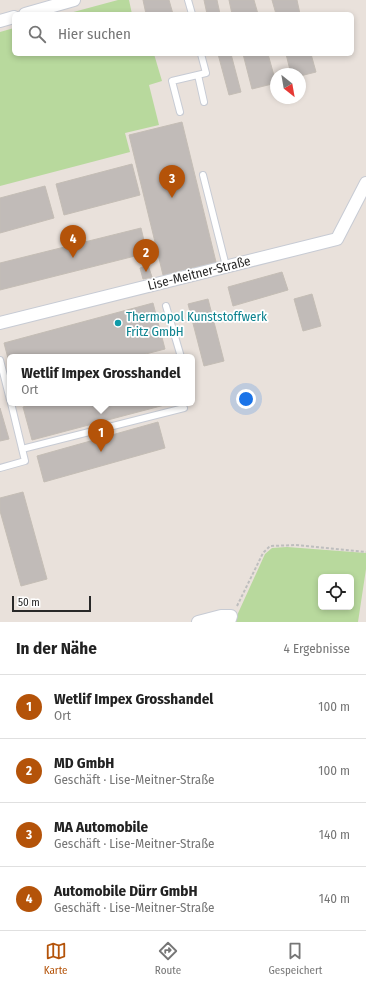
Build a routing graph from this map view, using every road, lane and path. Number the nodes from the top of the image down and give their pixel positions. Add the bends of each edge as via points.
1 (74, 0) edge
2 (188, 0) edge
3 (32, 12) edge
4 (191, 12) edge
5 (12, 18) edge
6 (0, 21) edge
7 (202, 56) edge
8 (198, 75) junction
9 (204, 102) dead end
10 (180, 112) dead end
11 (203, 175) dead end
12 (366, 183) edge
13 (226, 266) junction
14 (166, 306) dead end
15 (0, 323) edge
16 (180, 354) edge
17 (0, 360) edge
18 (7, 388) edge
19 (12, 406) edge
20 (184, 408) dead end
21 (22, 448) junction
22 (0, 468) edge
23 (366, 552) edge
24 (230, 619) edge
25 (198, 622) edge

1 - 3 street
2 - 4 lane
5 - 6 street
7 - 8 lane via 206,73
8 - 9 lane
8 - 10 lane via 172,81
11 - 13 lane
12 - 13 street, Lise-Meitner-Straße via 337,239
13 - 15 street, Lise-Meitner-Straße
14 - 16 lane
17 - 18 lane
19 - 21 lane
20 - 21 lane
21 - 22 lane via 25,461
23 - 24 path via 296,544 270,546 264,552
24 - 25 street via 221,616

